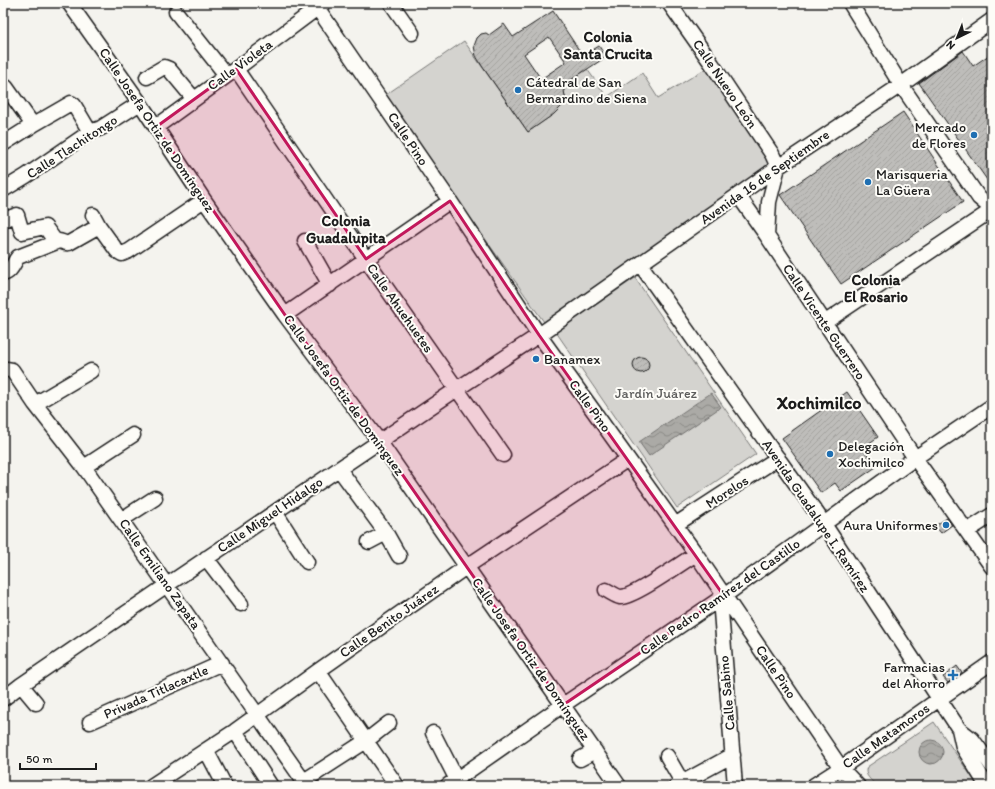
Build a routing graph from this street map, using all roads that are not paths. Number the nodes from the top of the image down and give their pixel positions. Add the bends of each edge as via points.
1 (69, 3) edge
2 (391, 3) edge
3 (850, 3) edge
4 (672, 4) edge
5 (319, 5) edge
6 (176, 12) dead end
7 (992, 20) edge
8 (412, 33) dead end
9 (231, 72) junction
10 (147, 77) dead end
11 (901, 85) junction
12 (6, 87) dead end
13 (194, 99) junction
14 (140, 103) junction
15 (33, 125) junction
16 (156, 127) junction
17 (90, 132) junction
18 (3, 144) edge
19 (778, 167) junction
20 (3, 190) edge
21 (738, 195) junction
22 (204, 200) junction
23 (450, 201) junction
24 (992, 209) edge
25 (3, 220) edge
26 (767, 236) junction
27 (305, 241) dead end
28 (56, 242) junction
29 (366, 259) junction
30 (640, 264) junction
31 (3, 274) edge
32 (330, 285) junction
33 (285, 315) junction
34 (824, 323) junction
35 (539, 335) junction
36 (5, 369) edge
37 (92, 371) dead end
38 (457, 388) junction
39 (36, 404) junction
40 (992, 406) edge
41 (133, 435) dead end
42 (379, 441) junction
43 (503, 455) dead end
44 (778, 458) junction
45 (915, 458) junction
46 (628, 459) junction
47 (84, 467) junction
48 (339, 469) junction
49 (154, 498) dead end
50 (275, 512) junction
51 (992, 515) edge
52 (121, 520) junction
53 (823, 524) junction
54 (675, 525) junction
55 (967, 531) junction
56 (386, 533) junction
57 (369, 542) dead end
58 (696, 554) junction
59 (399, 556) dead end
60 (206, 558) junction
61 (307, 562) dead end
62 (992, 566) edge
63 (466, 567) junction
64 (167, 585) junction
65 (606, 590) dead end
66 (722, 598) junction
67 (241, 604) dead end
68 (992, 662) edge
69 (222, 663) junction
70 (318, 671) junction
71 (21, 685) junction
72 (3, 699) edge
73 (939, 699) junction
74 (36, 703) dead end
75 (563, 705) junction
76 (258, 715) junction
77 (90, 722) dead end
78 (389, 723) dead end
79 (959, 729) junction
80 (235, 731) junction
81 (433, 732) dead end
82 (366, 741) junction
83 (206, 750) junction
84 (595, 751) junction
85 (668, 756) dead end
86 (732, 756) junction
87 (580, 760) dead end
88 (992, 766) edge
89 (841, 768) junction
90 (452, 783) edge
91 (158, 784) edge
92 (306, 784) edge
93 (679, 784) edge
94 (225, 786) edge
95 (271, 786) edge
96 (397, 786) edge
97 (619, 786) edge
98 (735, 786) edge
99 (813, 786) edge
100 (858, 786) edge
101 (987, 786) edge

1 - 14 street, Calle Josefa Ortiz de Domínguez
2 - 8 street
3 - 11 street
4 - 19 street, Calle Nuevo León via 772,154
5 - 9 street, Calle Violeta
5 - 23 street, Calle Pino
6 - 9 street, Calle Ahuehuetes
7 - 11 street, Avenida 16 de Septiembre
9 - 13 street, Calle Violeta
9 - 29 street, Calle Ahuehuetes
10 - 13 street via 164,67 169,69
11 - 19 street, Avenida 16 de Septiembre
11 - 24 street via 979,198
12 - 15 street
13 - 16 street, Calle Violeta
14 - 16 street, Calle Josefa Ortiz de Domínguez
14 - 17 street, Calle Tlachitongo via 102,128
15 - 17 street via 71,103
15 - 18 street
16 - 22 street, Calle Josefa Ortiz de Domínguez
17 - 20 street, Calle Tlachitongo
19 - 21 street, Avenida 16 de Septiembre
19 - 26 street via 769,202
21 - 26 street, Calle Vicente Guerrero
21 - 30 street, Avenida 16 de Septiembre
22 - 28 street via 122,254 96,220 69,243
22 - 33 street, Calle Josefa Ortiz de Domínguez
23 - 29 street
23 - 35 street, Calle Pino
24 - 34 street
25 - 28 street via 17,215 22,232 45,227
26 - 34 street, Calle Vicente Guerrero
27 - 32 street
28 - 31 street via 18,257 10,271
29 - 32 street
29 - 38 street, Calle Ahuehuetes
30 - 35 street, Avenida 16 de Septiembre
30 - 44 street, Avenida Guadalupe I. Ramírez
32 - 33 street
33 - 42 street, Calle Josefa Ortiz de Domínguez
34 - 45 street, Calle Vicente Guerrero
35 - 38 street, Calle Miguel Hidalgo
35 - 46 street, Calle Pino
36 - 39 street, Calle Emiliano Zapata via 12,370
37 - 39 street
38 - 42 street, Calle Miguel Hidalgo
38 - 43 street, Calle Ahuehuetes
39 - 47 street, Calle Emiliano Zapata
40 - 45 street, Calle Pedro Ramírez del Castillo
41 - 47 street
42 - 48 street, Calle Miguel Hidalgo
42 - 63 street, Calle Josefa Ortiz de Domínguez
44 - 53 street, Avenida Guadalupe I. Ramírez
44 - 54 street, Morelos
45 - 53 street, Calle Pedro Ramírez del Castillo
45 - 55 street, Calle Vicente Guerrero
46 - 54 street, Calle Pino
46 - 63 street, Calle Benito Juárez
47 - 52 street, Calle Emiliano Zapata
48 - 50 street, Calle Miguel Hidalgo
48 - 56 street
49 - 52 street
50 - 60 street, Calle Miguel Hidalgo
50 - 61 street
51 - 55 street
52 - 64 street, Calle Emiliano Zapata
53 - 66 street, Calle Pedro Ramírez del Castillo
53 - 73 street, Avenida Guadalupe I. Ramírez
54 - 58 street, Calle Pino
55 - 62 street, Calle Vicente Guerrero
56 - 57 street
56 - 59 street
58 - 65 street via 631,594 620,597
58 - 66 street, Calle Pino
60 - 64 street, Calle Miguel Hidalgo
60 - 67 street
63 - 70 street, Calle Benito Juárez
63 - 75 street, Calle Josefa Ortiz de Domínguez
64 - 69 street, Calle Emiliano Zapata
64 - 71 street, Calle Miguel Hidalgo
66 - 75 street, Calle Pedro Ramírez del Castillo
66 - 86 street, Calle Sabino
66 - 89 street, Calle Pino
68 - 73 street, Calle Matamoros
69 - 76 street, Calle Emiliano Zapata
69 - 77 street, Privada Titlacaxtle
70 - 76 street, Calle Benito Juárez
70 - 82 street
71 - 72 street, Calle Miguel Hidalgo
71 - 74 street
73 - 79 street, Avenida Guadalupe I. Ramírez
73 - 89 street, Calle Matamoros
75 - 84 street, Calle Josefa Ortiz de Domínguez
75 - 90 street, Calle Pedro Ramírez del Castillo
76 - 80 street, Calle Benito Juárez
76 - 92 street, Calle Emiliano Zapata
78 - 82 street
79 - 88 street, Avenida Guadalupe I. Ramírez via 972,739
79 - 101 street via 963,747
80 - 83 street, Calle Benito Juárez
80 - 95 street
81 - 90 street
82 - 92 street
82 - 96 street
83 - 91 street, Calle Benito Juárez
83 - 94 street
84 - 87 street
84 - 97 street, Calle Josefa Ortiz de Domínguez
85 - 93 street
86 - 93 street
86 - 98 street, Calle Sabino
89 - 99 street, Calle Matamoros
89 - 100 street, Calle Pino

